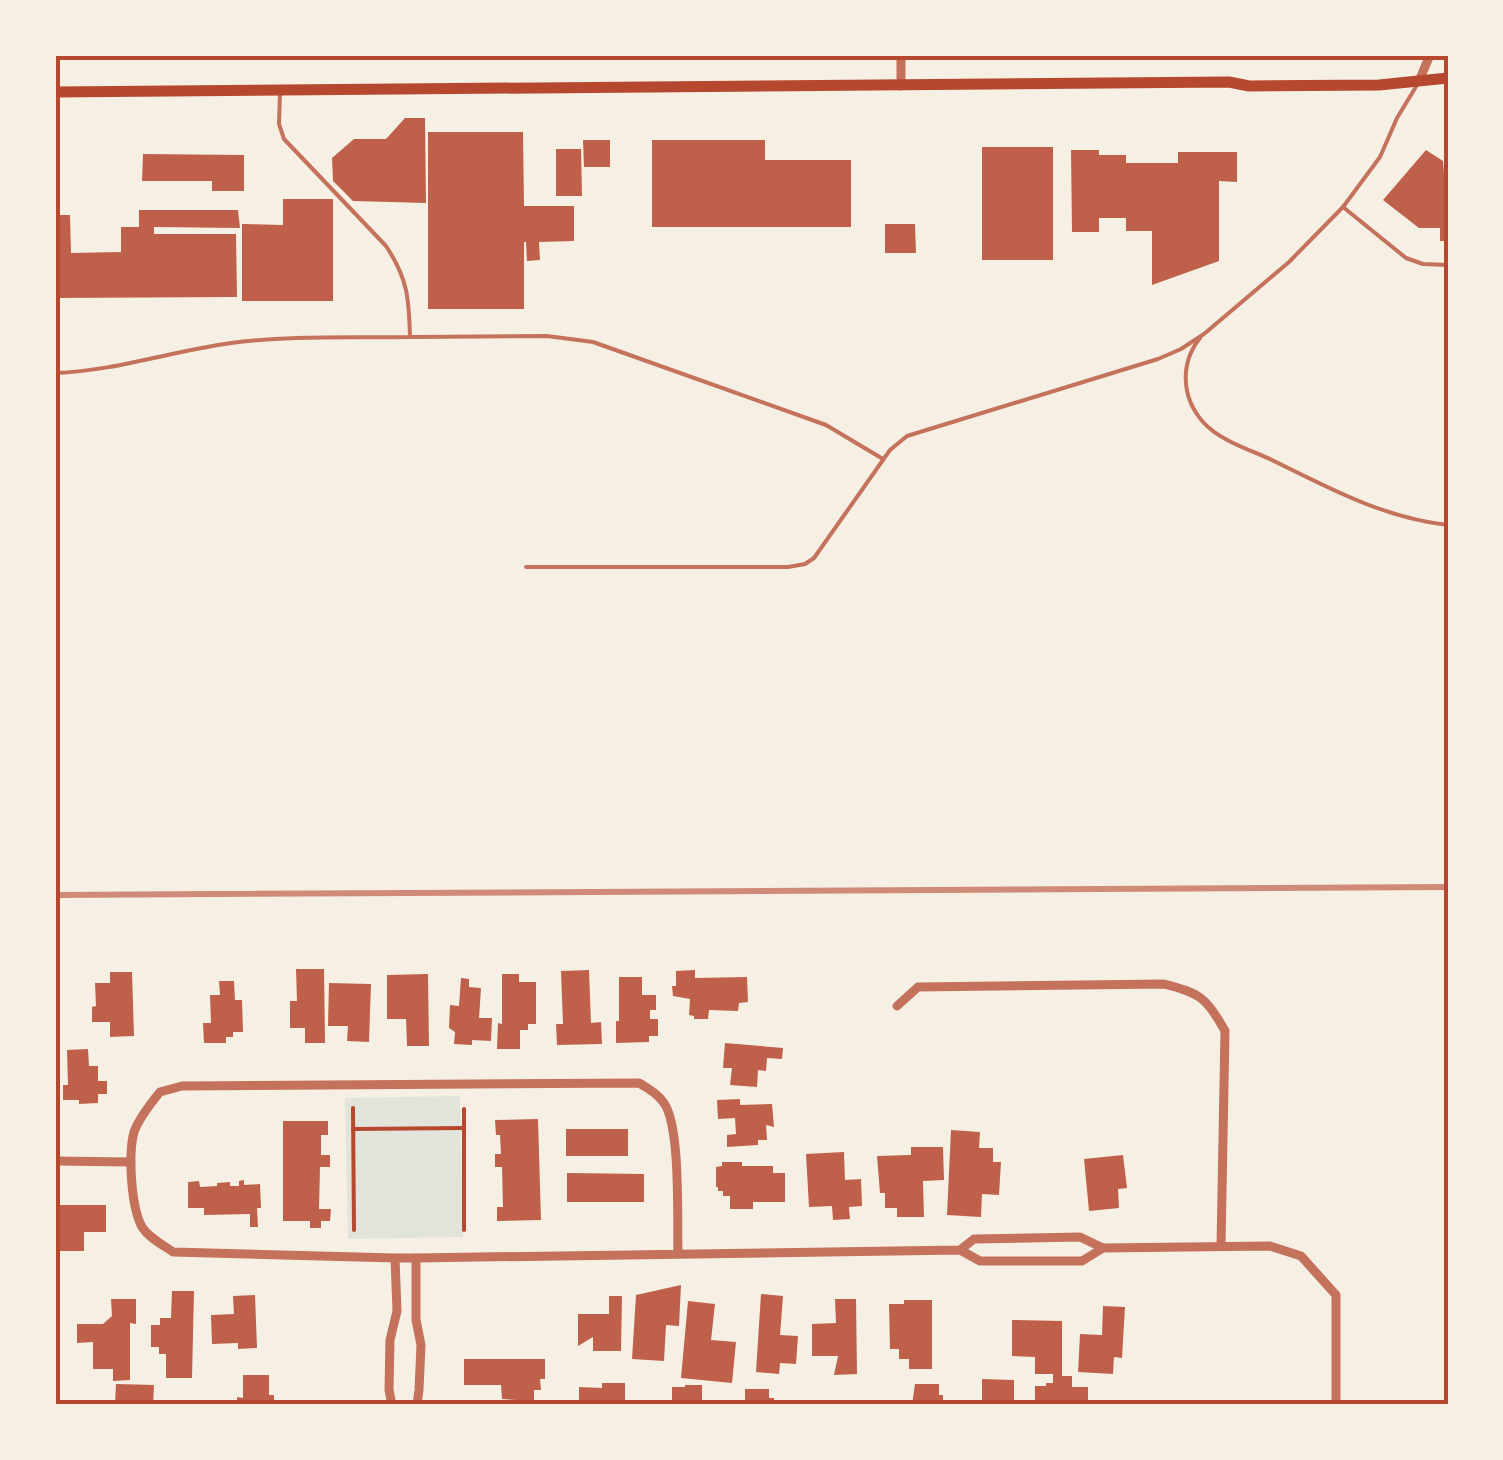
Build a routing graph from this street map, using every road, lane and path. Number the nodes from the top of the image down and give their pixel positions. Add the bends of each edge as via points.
1 (901, 55) edge
2 (1430, 55) edge
3 (1448, 78) edge
4 (1419, 80) junction
5 (901, 86) junction
6 (280, 90) junction
7 (55, 92) edge
8 (1343, 206) junction
9 (1448, 265) edge
10 (1204, 334) junction
11 (410, 337) junction
12 (55, 373) edge
13 (883, 460) junction
14 (1448, 525) edge
15 (526, 567) dead end
16 (897, 1006) dead end
17 (353, 1108) dead end
18 (464, 1109) dead end
19 (464, 1128) junction
20 (354, 1129) junction
21 (55, 1162) edge
22 (131, 1162) junction
23 (354, 1230) dead end
24 (464, 1230) dead end
25 (1220, 1246) junction
26 (1103, 1248) junction
27 (960, 1250) junction
28 (678, 1254) junction
29 (395, 1258) junction
30 (416, 1258) junction
31 (392, 1405) edge
32 (416, 1405) edge
33 (1336, 1405) edge

1 - 5 street
2 - 4 street
3 - 4 main road
4 - 5 main road
4 - 8 lane via 1380,157
5 - 6 main road
6 - 7 main road
6 - 11 lane via 284,139 398,264 409,299
8 - 9 lane via 1406,258
8 - 10 lane
10 - 13 lane via 1158,359 908,436
10 - 14 lane via 1189,355 1185,376 1194,410 1212,430 1355,500
11 - 12 lane via 238,342
11 - 13 lane via 594,342 826,425
13 - 15 lane via 805,564
16 - 25 street via 918,987 1164,984 1192,991 1225,1031
17 - 20 path
18 - 19 path
19 - 20 path
19 - 24 path
20 - 23 path
21 - 22 street
22 - 28 street via 134,1131 150,1104 160,1092 182,1086 639,1083 665,1104 674,1130
22 - 29 street via 142,1227 173,1252
25 - 26 street
25 - 33 street via 1270,1246 1300,1256 1336,1295
26 - 27 street via 1082,1261 980,1261
26 - 27 street via 1080,1237 974,1238
27 - 28 street
28 - 30 street
29 - 30 street
29 - 31 street
30 - 32 street

